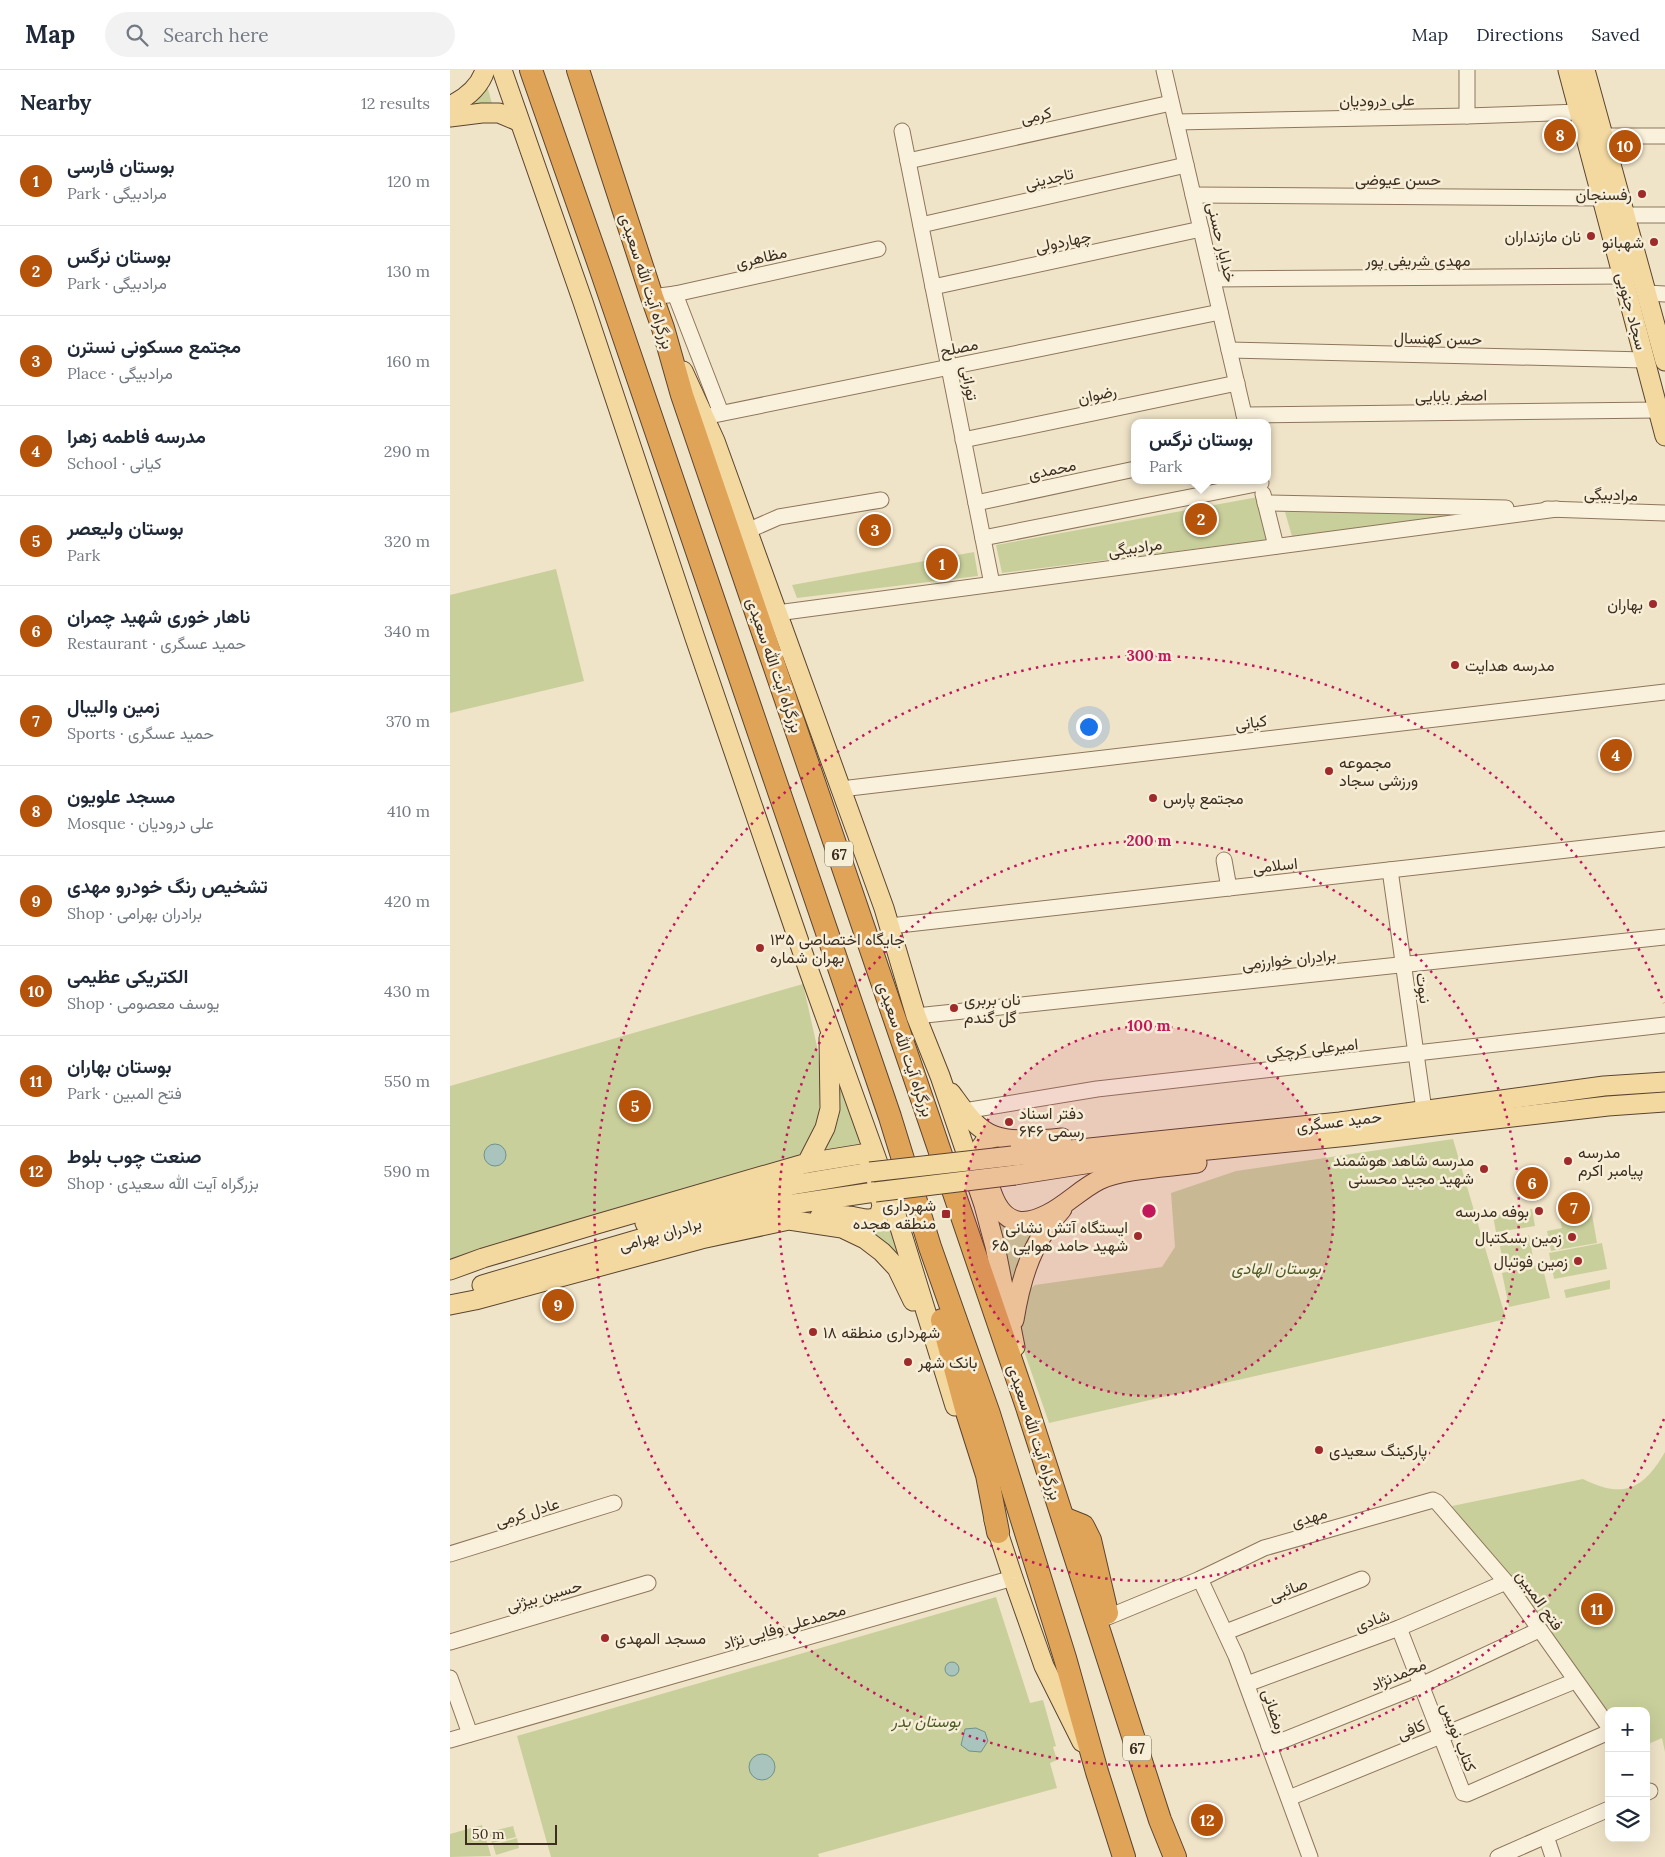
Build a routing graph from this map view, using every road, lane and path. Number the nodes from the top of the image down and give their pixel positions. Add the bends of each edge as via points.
1 (485, 70) edge
2 (502, 70) edge
3 (531, 70) edge
4 (578, 70) edge
5 (1164, 70) edge
6 (1467, 70) edge
7 (1568, 70) edge
8 (1585, 70) edge
9 (1171, 103) junction
10 (450, 106) edge
11 (1579, 112) junction
12 (1467, 116) junction
13 (450, 117) edge
14 (518, 120) junction
15 (1176, 122) junction
16 (902, 131) dead end
17 (1603, 136) junction
18 (1665, 136) edge
19 (908, 161) junction
20 (1186, 165) junction
21 (1611, 186) junction
22 (1193, 195) junction
23 (1625, 215) junction
24 (1665, 215) edge
25 (920, 226) junction
26 (1201, 229) junction
27 (878, 249) dead end
28 (1623, 276) junction
29 (1213, 279) junction
30 (933, 286) junction
31 (675, 294) junction
32 (1647, 295) edge
33 (652, 297) junction
34 (1220, 312) junction
35 (664, 328) junction
36 (1229, 350) junction
37 (1645, 360) junction
38 (1665, 361) edge
39 (949, 367) junction
40 (1237, 383) junction
41 (1658, 410) junction
42 (713, 415) junction
43 (1245, 419) edge
44 (1665, 436) edge
45 (963, 440) junction
46 (1131, 470) edge
47 (1250, 484) edge
48 (1260, 484) edge
49 (881, 500) dead end
50 (976, 503) junction
51 (1265, 503) junction
52 (1556, 509) junction
53 (1665, 513) edge
54 (747, 531) junction
55 (983, 538) junction
56 (1276, 546) junction
57 (992, 584) junction
58 (777, 612) junction
59 (1665, 692) edge
60 (841, 789) junction
61 (1665, 839) edge
62 (1224, 860) dead end
63 (1390, 870) junction
64 (1228, 888) junction
65 (890, 926) junction
66 (1665, 937) edge
67 (1403, 965) junction
68 (916, 1016) junction
69 (829, 1022) junction
70 (1665, 1025) edge
71 (1416, 1053) junction
72 (940, 1076) junction
73 (1665, 1082) edge
74 (1665, 1102) edge
75 (964, 1111) junction
76 (1424, 1116) junction
77 (996, 1137) junction
78 (807, 1163) junction
79 (870, 1172) joint
80 (875, 1192) joint
81 (1069, 1199) junction
82 (789, 1220) junction
83 (930, 1247) junction
84 (450, 1270) edge
85 (450, 1275) edge
86 (450, 1295) edge
87 (450, 1305) edge
88 (1012, 1333) junction
89 (944, 1374) junction
90 (1028, 1407) junction
91 (1433, 1500) joint
92 (614, 1503) dead end
93 (1063, 1518) junction
94 (998, 1532) junction
95 (450, 1554) edge
96 (1013, 1578) junction
97 (1200, 1579) junction
98 (1362, 1579) dead end
99 (1506, 1582) junction
100 (648, 1583) dead end
101 (1108, 1617) junction
102 (1399, 1628) junction
103 (1539, 1630) junction
104 (1226, 1632) junction
105 (450, 1642) edge
106 (450, 1678) edge
107 (1575, 1681) junction
108 (1247, 1684) junction
109 (1421, 1685) junction
110 (1126, 1714) junction
111 (1605, 1722) edge
112 (470, 1734) junction
113 (1605, 1734) edge
114 (1441, 1736) junction
115 (450, 1740) edge
116 (1269, 1746) junction
117 (1097, 1772) junction
118 (1289, 1798) junction
119 (1605, 1811) edge
120 (1546, 1836) junction
121 (1124, 1857) edge
122 (1175, 1857) edge
123 (1310, 1857) edge
124 (1498, 1857) edge
125 (1553, 1857) edge

1 - 10 main road via 476,87
2 - 14 main road
3 - 83 highway, 67 via 890,1117
4 - 33 highway, بزرگراه آیت الله سعیدی / 67
5 - 9 street, خدایار حسنی
6 - 12 street
7 - 11 main road, سجاد جنوبی
8 - 17 main road, سجاد جنوبی
9 - 15 street, خدایار حسنی
9 - 19 street, کرمی
11 - 12 street, علی درودیان
11 - 21 main road, سجاد جنوبی
12 - 15 street, علی درودیان
13 - 14 main road via 499,113
14 - 69 main road
15 - 20 street, خدایار حسنی
16 - 19 street, تورانی
17 - 18 street
17 - 21 main road, سجاد جنوبی
19 - 25 street, تورانی
20 - 22 street, خدایار حسنی
20 - 25 street, تاجدینی
21 - 22 street, حسن عیوضی
21 - 23 main road, سجاد جنوبی
21 - 28 main road, سجاد جنوبی
22 - 26 street, خدایار حسنی
23 - 24 street
23 - 32 main road, سجاد جنوبی
25 - 30 street, تورانی
26 - 29 street, خدایار حسنی
26 - 30 street, چهاردولی
27 - 31 street, مظاهری
28 - 29 street, مهدی شریفی پور
28 - 32 main road, سجاد جنوبی
29 - 34 street, خدایار حسنی
30 - 39 street, تورانی
31 - 33 street, مظاهری
31 - 42 street
32 - 37 main road, سجاد جنوبی
32 - 38 main road, سجاد جنوبی
33 - 35 highway, بزرگراه آیت الله سعیدی / 67
34 - 36 street, خدایار حسنی
34 - 39 street, مصلح
35 - 42 main road
35 - 90 highway, بزرگراه آیت الله سعیدی / 67 via 682,395
36 - 37 street, حسن کهنسال
36 - 40 street, خدایار حسنی
37 - 41 main road, سجاد جنوبی
39 - 42 street, مصلح
39 - 45 street, تورانی
40 - 43 street, خدایار حسنی
40 - 45 street, رضوان
41 - 43 street, اصغر بابایی
41 - 44 main road, سجاد جنوبی
42 - 54 main road via 715,441
45 - 50 street, تورانی
46 - 50 street, محمدی
47 - 55 street
48 - 51 street
49 - 54 street via 778,517
50 - 55 street, تورانی
51 - 52 street, مرادبیگی
51 - 56 street
52 - 53 street, مرادبیگی
52 - 56 street, مرادبیگی
54 - 58 main road
55 - 57 street, تورانی
56 - 57 street, مرادبیگی
57 - 58 street, مرادبیگی
58 - 60 main road
59 - 60 street, کیانی
60 - 65 main road
61 - 63 street, اسلامی
62 - 64 street
63 - 64 street, اسلامی
63 - 67 street, نبوت
64 - 65 street, اسلامی
65 - 68 main road
66 - 67 street, برادران خوارزمی
67 - 68 street, برادران خوارزمی
67 - 71 street, نبوت
68 - 72 main road
69 - 78 main road via 830,1110 825,1128
69 - 89 main road via 893,1205
70 - 71 street, امیرعلی کرچکی
71 - 75 street, امیرعلی کرچکی via 1097,1089
71 - 76 street, نبوت
72 - 75 main road
72 - 88 main road via 984,1205
73 - 76 main road, حمید عسگری via 1604,1086
74 - 76 main road, حمید عسگری
75 - 77 main road
76 - 77 main road via 1337,1110 1035,1141
76 - 79 main road, حمید عسگری, bridge
76 - 80 main road, حمید عسگری, bridge
76 - 81 main road via 1342,1144 1124,1173 1099,1180
77 - 81 main road via 986,1140 981,1148 991,1194 1001,1212 1013,1220 1032,1221 1049,1214
78 - 82 main road via 862,1154 872,1160 882,1210 880,1216 866,1220 837,1215
78 - 84 main road
79 - 85 main road, برادران بهرامی via 745,1196 544,1253
80 - 86 main road, برادران بهرامی via 753,1210 684,1226
81 - 88 main road via 1035,1248 1022,1280
82 - 87 main road
82 - 89 main road via 842,1228 858,1234 882,1252 897,1268
83 - 94 highway via 943,1328 987,1474
83 - 117 highway, 67 via 992,1424
88 - 90 main road
89 - 94 main road
90 - 93 highway, بزرگراه آیت الله سعیدی / 67
91 - 97 street, مهدی via 1264,1548
91 - 99 street, فتح المبین
92 - 95 street, عادل کرمی
93 - 101 highway via 1083,1526 1090,1540
93 - 110 highway, بزرگراه آیت الله سعیدی / 67
94 - 96 main road
96 - 112 street, محمدعلی وفایی نژاد
96 - 117 main road via 1044,1666
97 - 101 street, مهدی
97 - 104 street, رمضانی
98 - 104 street, صائبی
99 - 102 street, شادی
99 - 103 street, فتح المبین
100 - 105 street, حسین بیژنی
101 - 110 highway via 1131,1690 1131,1705
102 - 108 street, شادی
102 - 109 street, کتاب نویس
103 - 107 street, فتح المبین
103 - 109 street, محمدنژاد
104 - 108 street, رمضانی
106 - 112 street
107 - 111 street, فتح المبین
107 - 114 street, کافی
108 - 116 street, رمضانی
109 - 114 street, کتاب نویس
109 - 116 street, محمدنژاد
110 - 122 highway, بزرگراه آیت الله سعیدی / 67
112 - 115 street, محمدعلی وفایی نژاد
113 - 114 street, کتاب نویس via 1467,1794 1460,1789
114 - 118 street, کافی
116 - 118 street, رمضانی
117 - 121 highway, 67
118 - 123 street, رمضانی
119 - 120 street
120 - 124 street
120 - 125 street

